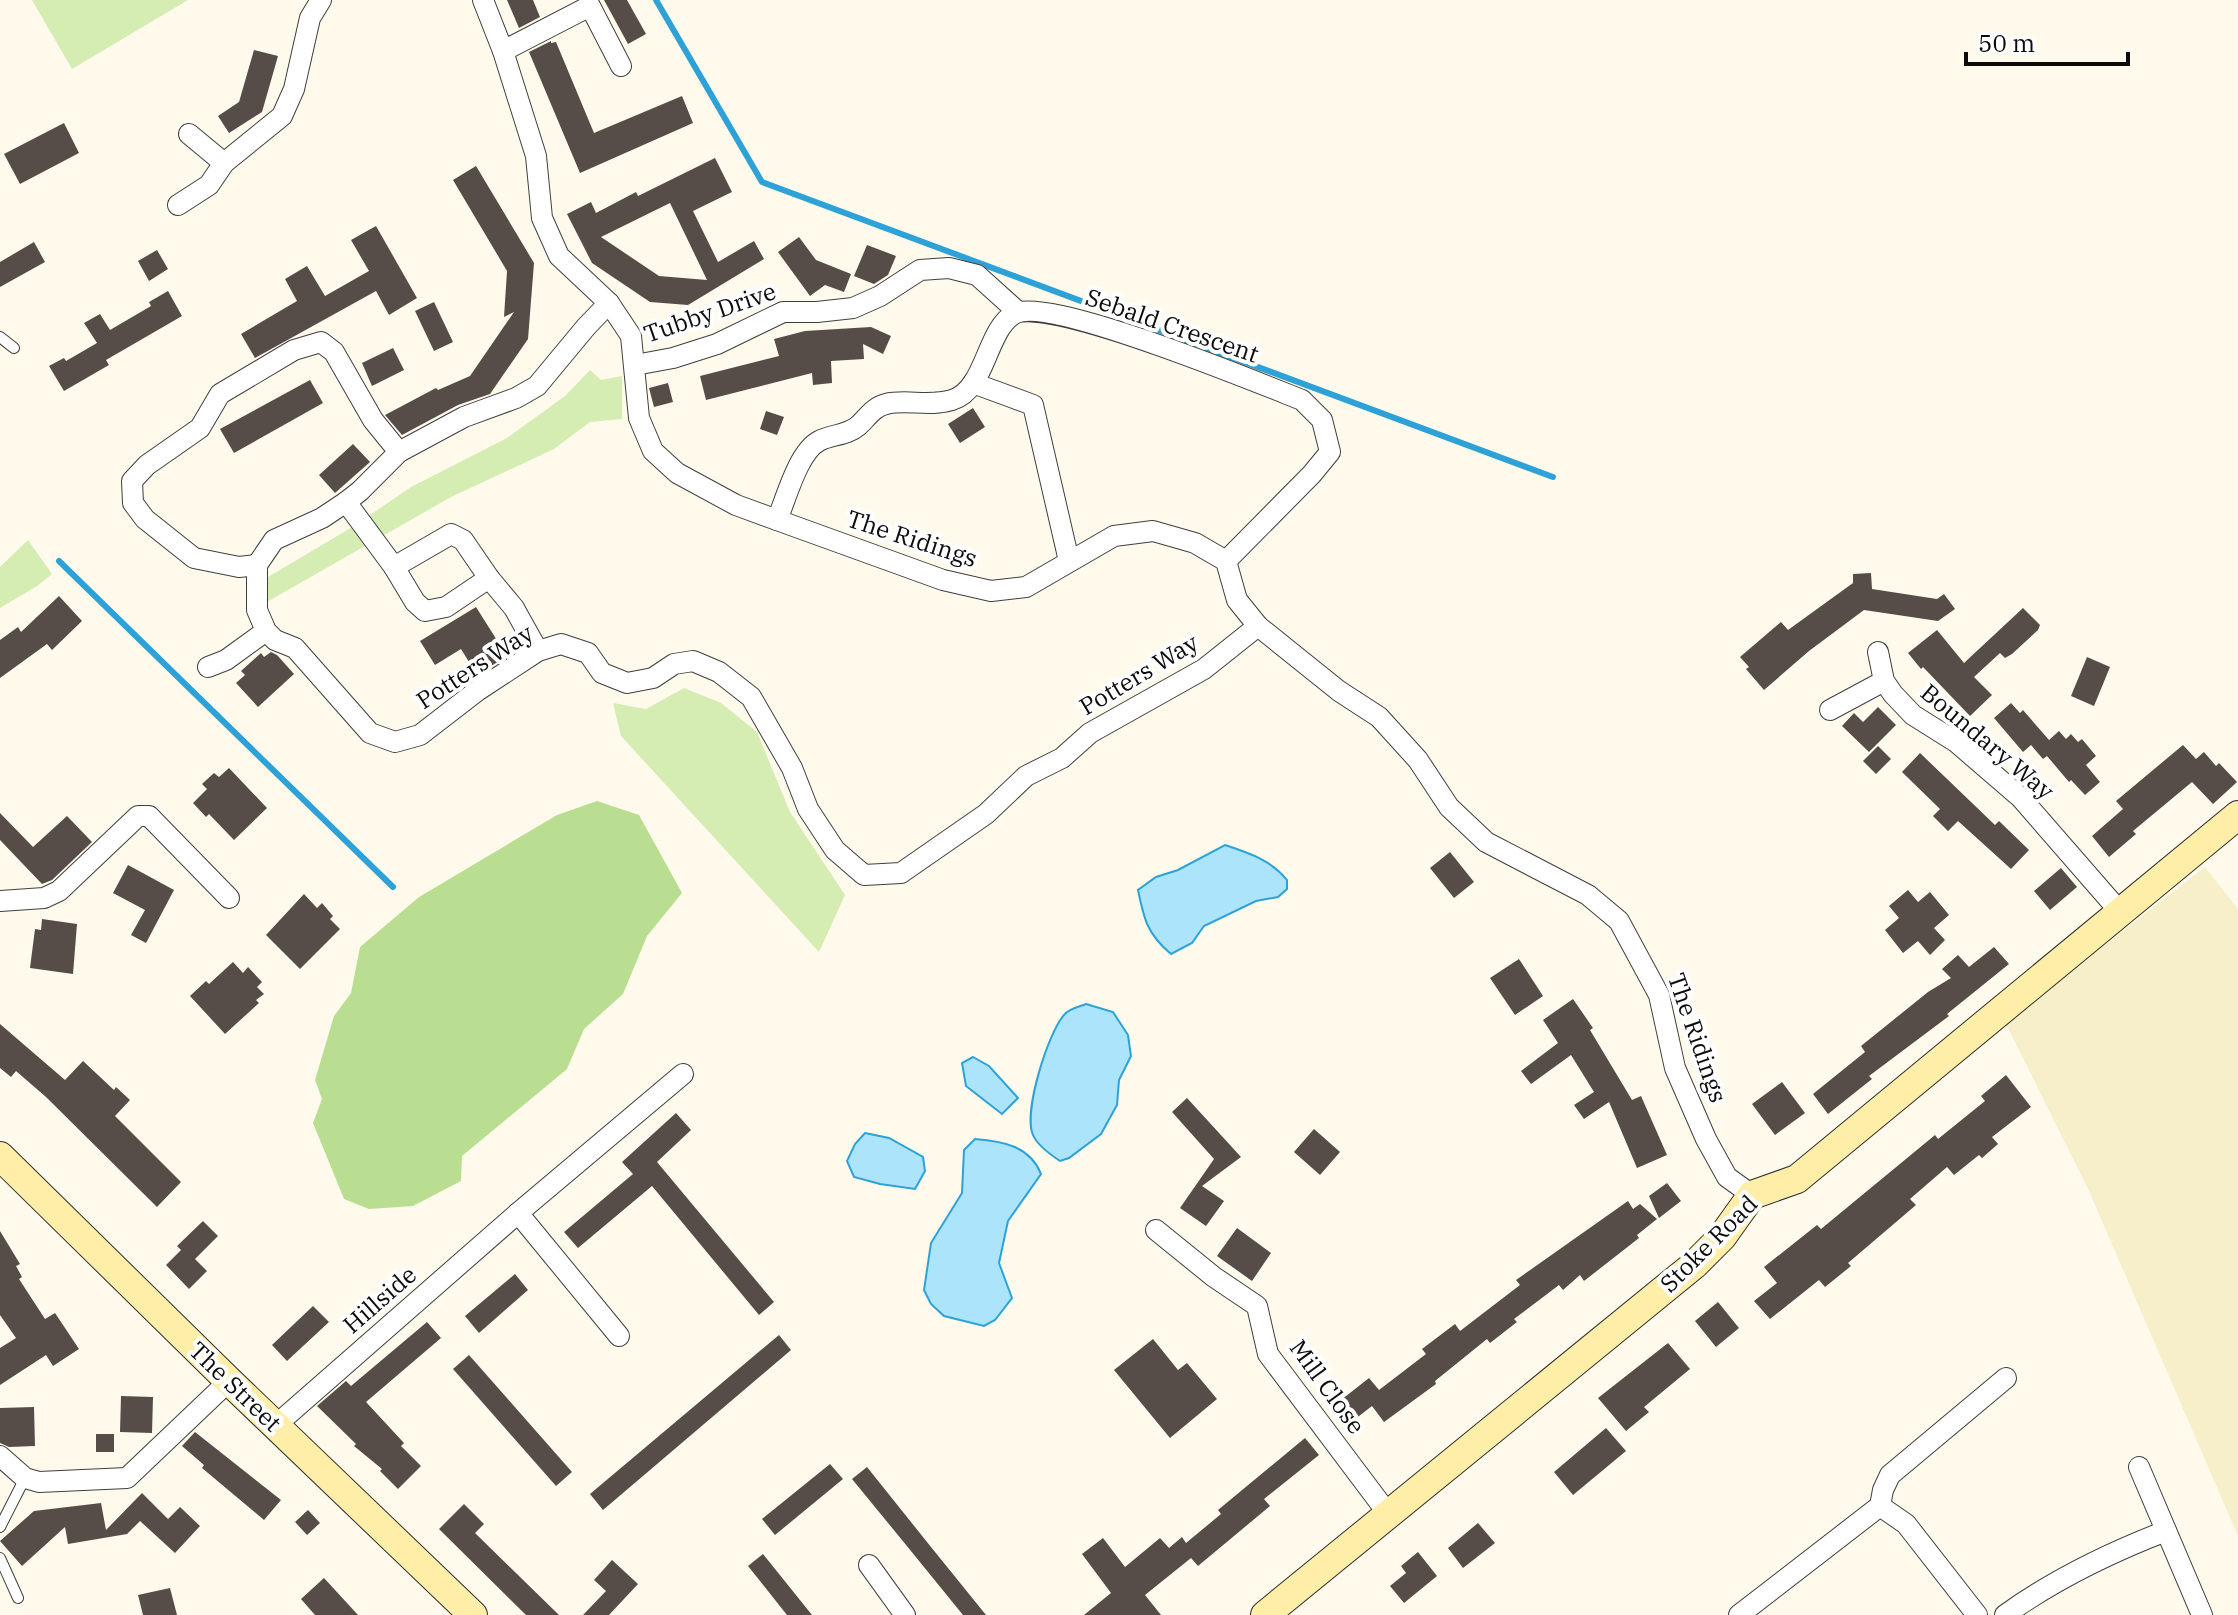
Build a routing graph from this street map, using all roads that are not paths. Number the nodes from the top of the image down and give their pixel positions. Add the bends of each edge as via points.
1 (321, 0) edge
2 (483, 0) edge
3 (588, 3) edge
4 (503, 51) junction
5 (621, 66) dead end
6 (189, 134) dead end
7 (224, 163) junction
8 (178, 205) dead end
9 (609, 303) junction
10 (1017, 311) junction
11 (0, 337) edge
12 (14, 348) dead end
13 (635, 365) junction
14 (973, 383) junction
15 (399, 452) junction
16 (346, 502) junction
17 (777, 520) junction
18 (1069, 561) junction
19 (1226, 561) junction
20 (257, 565) junction
21 (394, 567) junction
22 (489, 578) junction
23 (1258, 626) junction
24 (266, 631) junction
25 (538, 651) junction
26 (1878, 652) dead end
27 (208, 667) dead end
28 (1884, 681) junction
29 (1830, 710) dead end
30 (2238, 815) edge
31 (229, 898) dead end
32 (0, 901) edge
33 (2121, 913) junction
34 (683, 1074) dead end
35 (4, 1170) edge
36 (1752, 1195) junction
37 (518, 1213) junction
38 (1156, 1230) dead end
39 (619, 1336) dead end
40 (2006, 1378) dead end
41 (229, 1381) junction
42 (276, 1425) junction
43 (0, 1456) edge
44 (2139, 1467) dead end
45 (25, 1478) junction
46 (1880, 1506) junction
47 (1389, 1515) junction
48 (0, 1527) edge
49 (2166, 1531) junction
50 (0, 1558) edge
51 (869, 1565) dead end
52 (18, 1598) dead end
53 (1751, 1612) edge
54 (473, 1615) edge
55 (905, 1615) edge
56 (1265, 1615) edge
57 (1977, 1615) edge
58 (2005, 1615) edge
59 (2202, 1615) edge

1 - 7 street via 310,18 294,89 282,116
2 - 4 street, The Ridings
3 - 4 street
3 - 5 street
4 - 9 street, The Ridings via 536,156 542,218 559,256
6 - 7 street
7 - 8 street via 209,185
9 - 13 street, The Ridings via 631,336
9 - 15 street via 537,386
10 - 13 street, Tubby Drive via 977,275 949,268 920,270 853,308 783,312 717,344
10 - 14 street via 1004,322
10 - 19 street, Sebald Crescent via 1093,323 1302,400 1322,420 1330,452
11 - 12 lane
13 - 17 street, The Ridings via 639,418 653,451 677,473
14 - 17 street via 956,399 886,404 844,434 819,441 804,455
14 - 18 street via 1033,405
15 - 16 street
15 - 20 street via 373,420 334,352 321,342 294,350 220,394 200,428 132,481 133,503 194,558
16 - 20 street via 274,540
16 - 21 street
17 - 18 street, The Ridings via 943,580 991,591 1026,587
18 - 19 street, The Ridings via 1114,536 1153,531 1195,543
19 - 23 street, The Ridings via 1237,600
20 - 24 street via 257,610
21 - 22 street via 451,534 463,540
21 - 22 street via 425,611 446,607
22 - 25 street via 514,608
23 - 25 street, Potters Way via 1204,669 1119,715 1062,758 1026,776 986,814 901,873 864,875 835,850 808,809 792,768 751,697 719,672 693,661 627,683 602,673 588,653 561,644
23 - 36 street, The Ridings via 1379,717 1418,760 1449,807 1486,842 1588,895 1619,921 1659,995 1675,1068 1706,1139 1727,1177
24 - 25 street, Potters Way via 295,648 370,733 395,742 420,735
24 - 27 street
26 - 28 street, Boundary Way
28 - 29 street, Boundary Way
28 - 33 street, Boundary Way via 1913,715 1956,742 2021,798
30 - 33 street, Stoke Road
31 - 32 street via 149,816 138,816 59,891 44,898
33 - 36 street, Stoke Road via 1797,1179
34 - 37 street, Hillside
35 - 41 street, The Street
36 - 47 street, Stoke Road via 1694,1265
37 - 39 street
37 - 42 street, Hillside
38 - 47 street, Mill Close via 1257,1306 1268,1354
40 - 46 street via 1890,1475
41 - 42 street, The Street
41 - 45 street via 127,1478
42 - 54 street, The Street
43 - 45 street
44 - 49 street
45 - 48 lane
46 - 53 street
46 - 57 street via 1906,1524
47 - 56 street, Stoke Road
49 - 58 street via 2084,1566
49 - 59 street
50 - 52 lane
51 - 55 street

